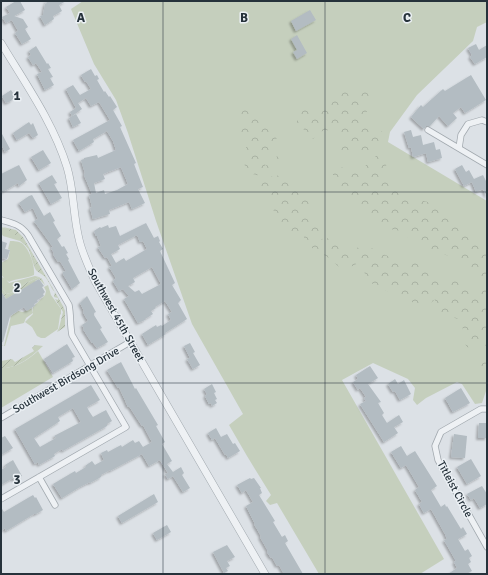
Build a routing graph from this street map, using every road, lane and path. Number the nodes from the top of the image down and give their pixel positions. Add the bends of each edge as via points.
1 (1, 43) edge
2 (487, 122) edge
3 (428, 130) dead end
4 (459, 148) junction
5 (487, 165) edge
6 (1, 220) edge
7 (130, 342) junction
8 (90, 366) junction
9 (487, 409) edge
10 (1, 418) edge
11 (39, 477) junction
12 (1, 499) edge
13 (55, 505) dead end
14 (487, 547) edge
15 (265, 574) edge

1 - 7 street, Southwest 45th Street via 55,136 67,168 79,239 86,261
2 - 4 street via 482,120 468,124 461,135
3 - 4 street
4 - 5 street
6 - 8 street via 16,224 25,230 68,304 72,335
7 - 8 street, Southwest Birdsong Drive
7 - 15 street, Southwest 45th Street
8 - 10 street, Southwest Birdsong Drive
8 - 11 street via 126,427
9 - 14 street, Titleist Circle via 482,409 441,432 435,446 438,460
11 - 12 street
11 - 13 street

